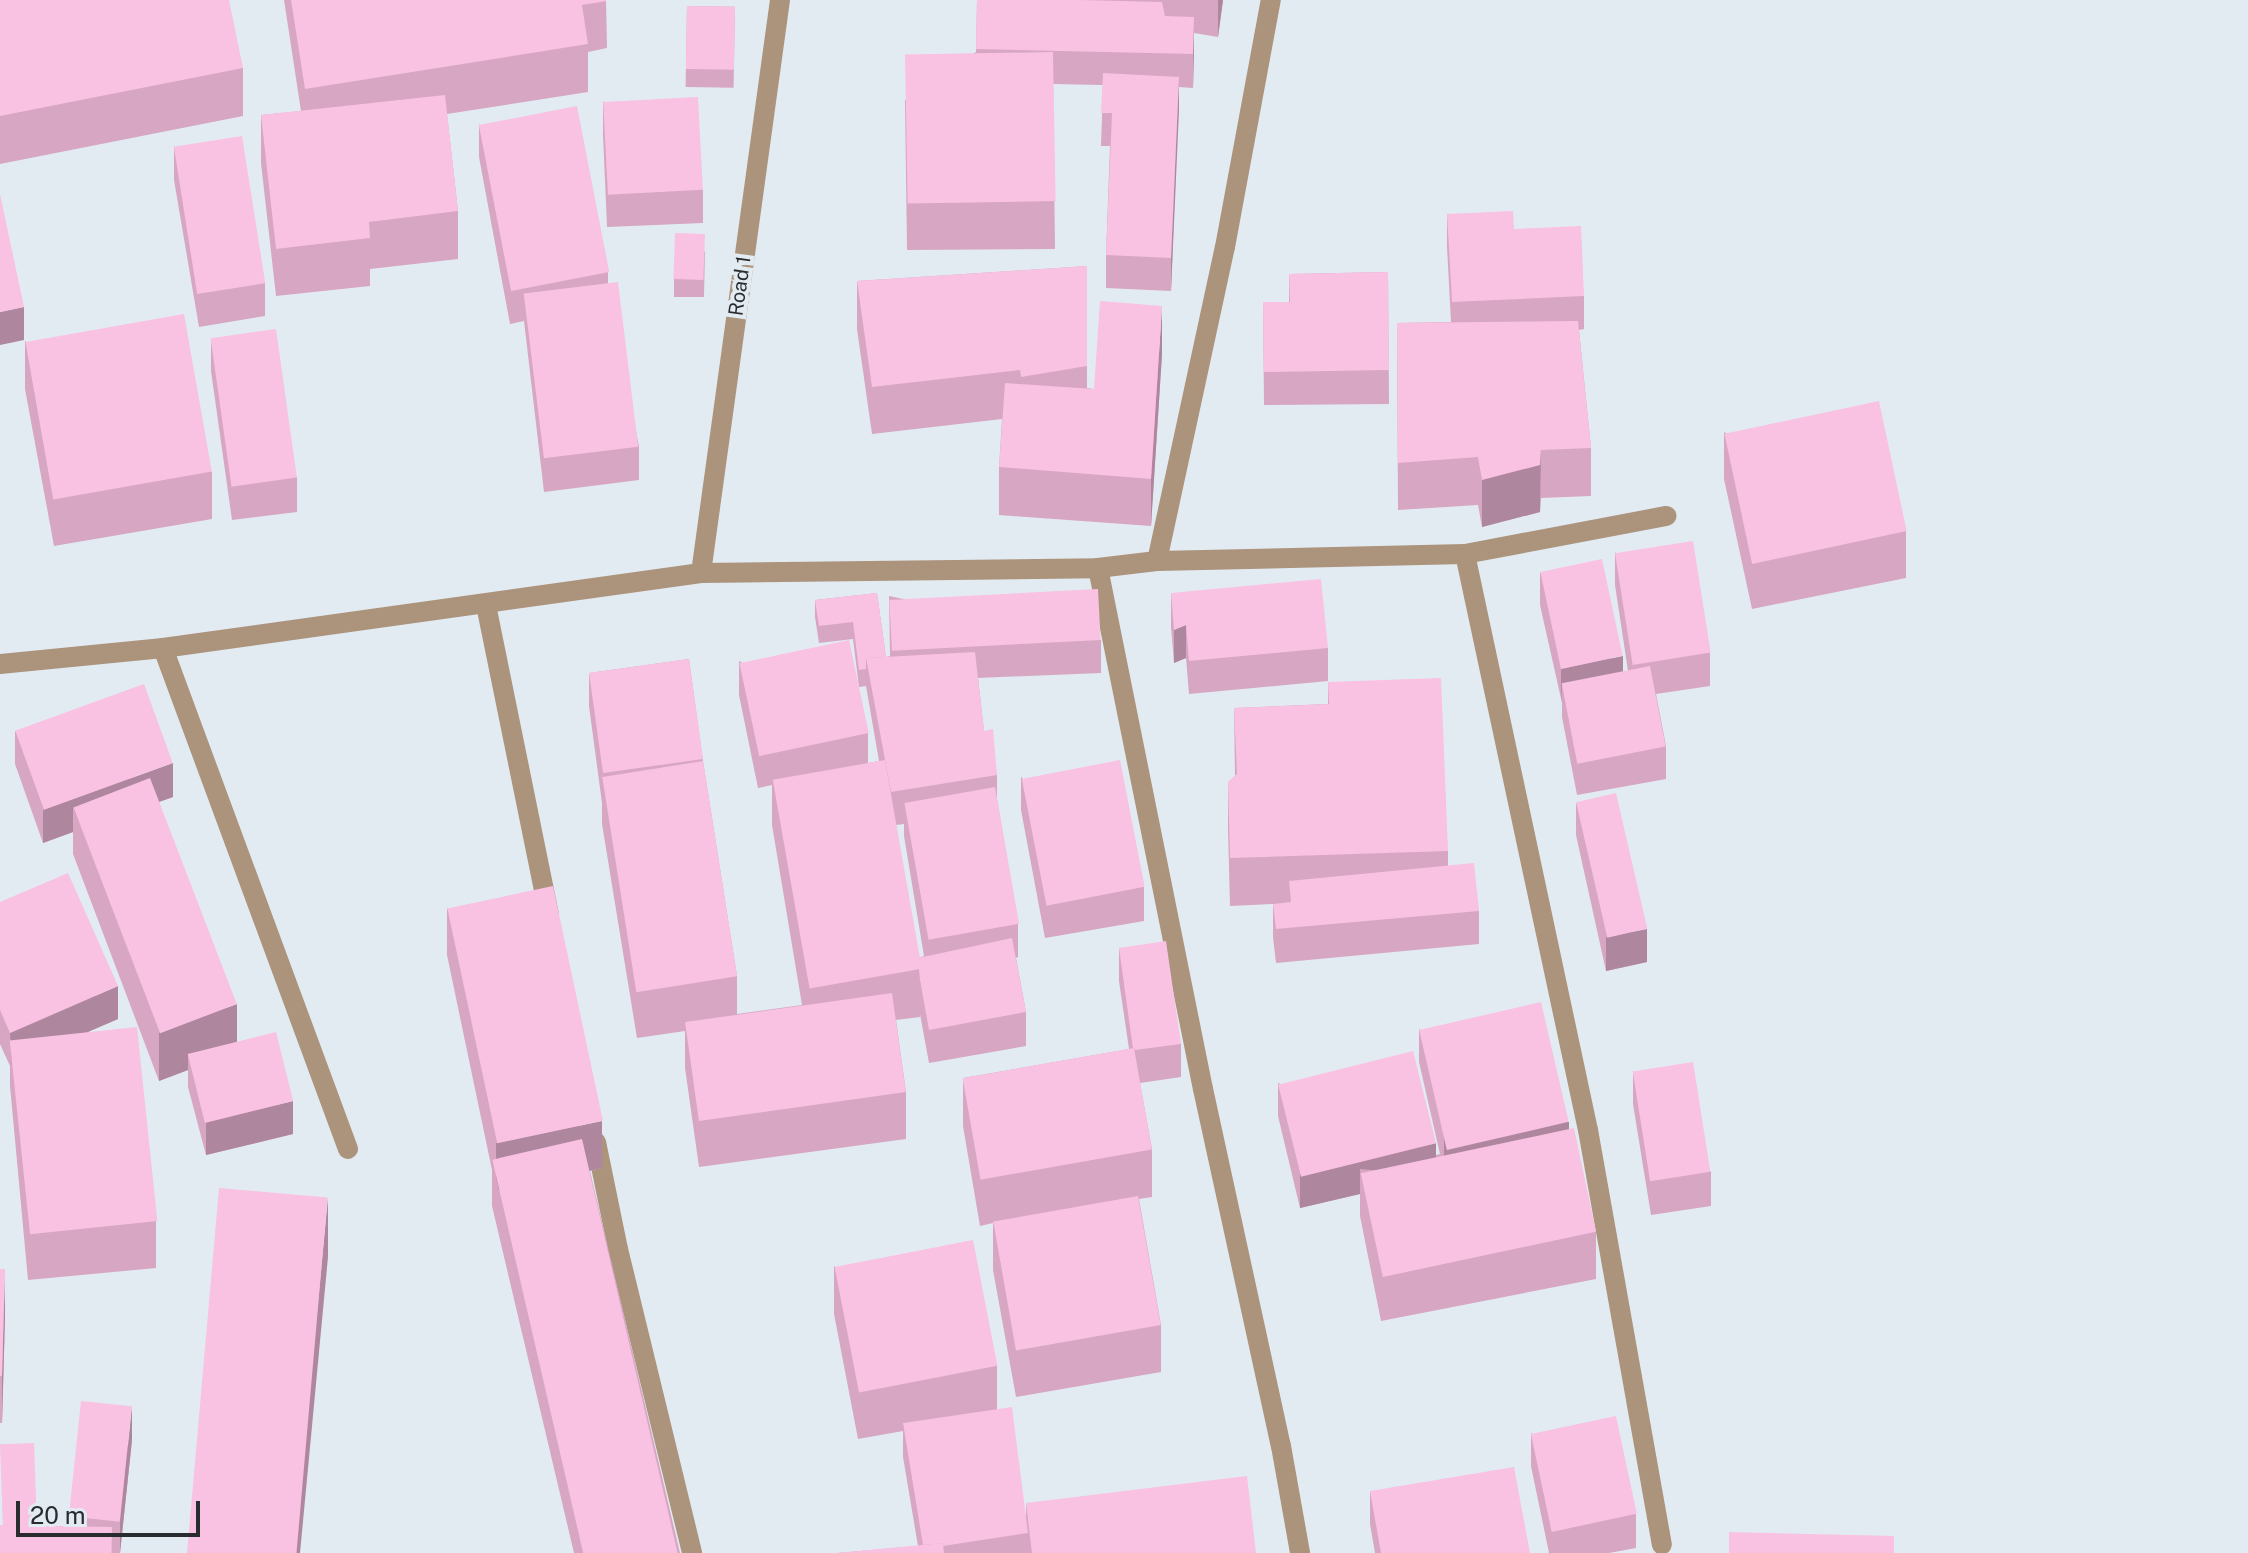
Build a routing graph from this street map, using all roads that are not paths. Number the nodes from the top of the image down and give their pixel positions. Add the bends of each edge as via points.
1 (780, 0) edge
2 (1271, 0) edge
3 (1666, 516) dead end
4 (1465, 554) junction
5 (1157, 561) junction
6 (1098, 568) junction
7 (701, 573) junction
8 (486, 605) junction
9 (163, 648) junction
10 (0, 664) edge
11 (553, 934) edge
12 (592, 1121) edge
13 (348, 1149) dead end
14 (1662, 1544) dead end
15 (692, 1553) edge
16 (1300, 1553) edge

1 - 7 street, Road 1
2 - 5 street via 1225,247
3 - 4 street
4 - 5 street
4 - 14 street via 1588,1130
5 - 6 street
6 - 7 street
6 - 16 street
7 - 8 street
8 - 9 street
8 - 11 street
9 - 10 street
9 - 13 street
12 - 15 street

